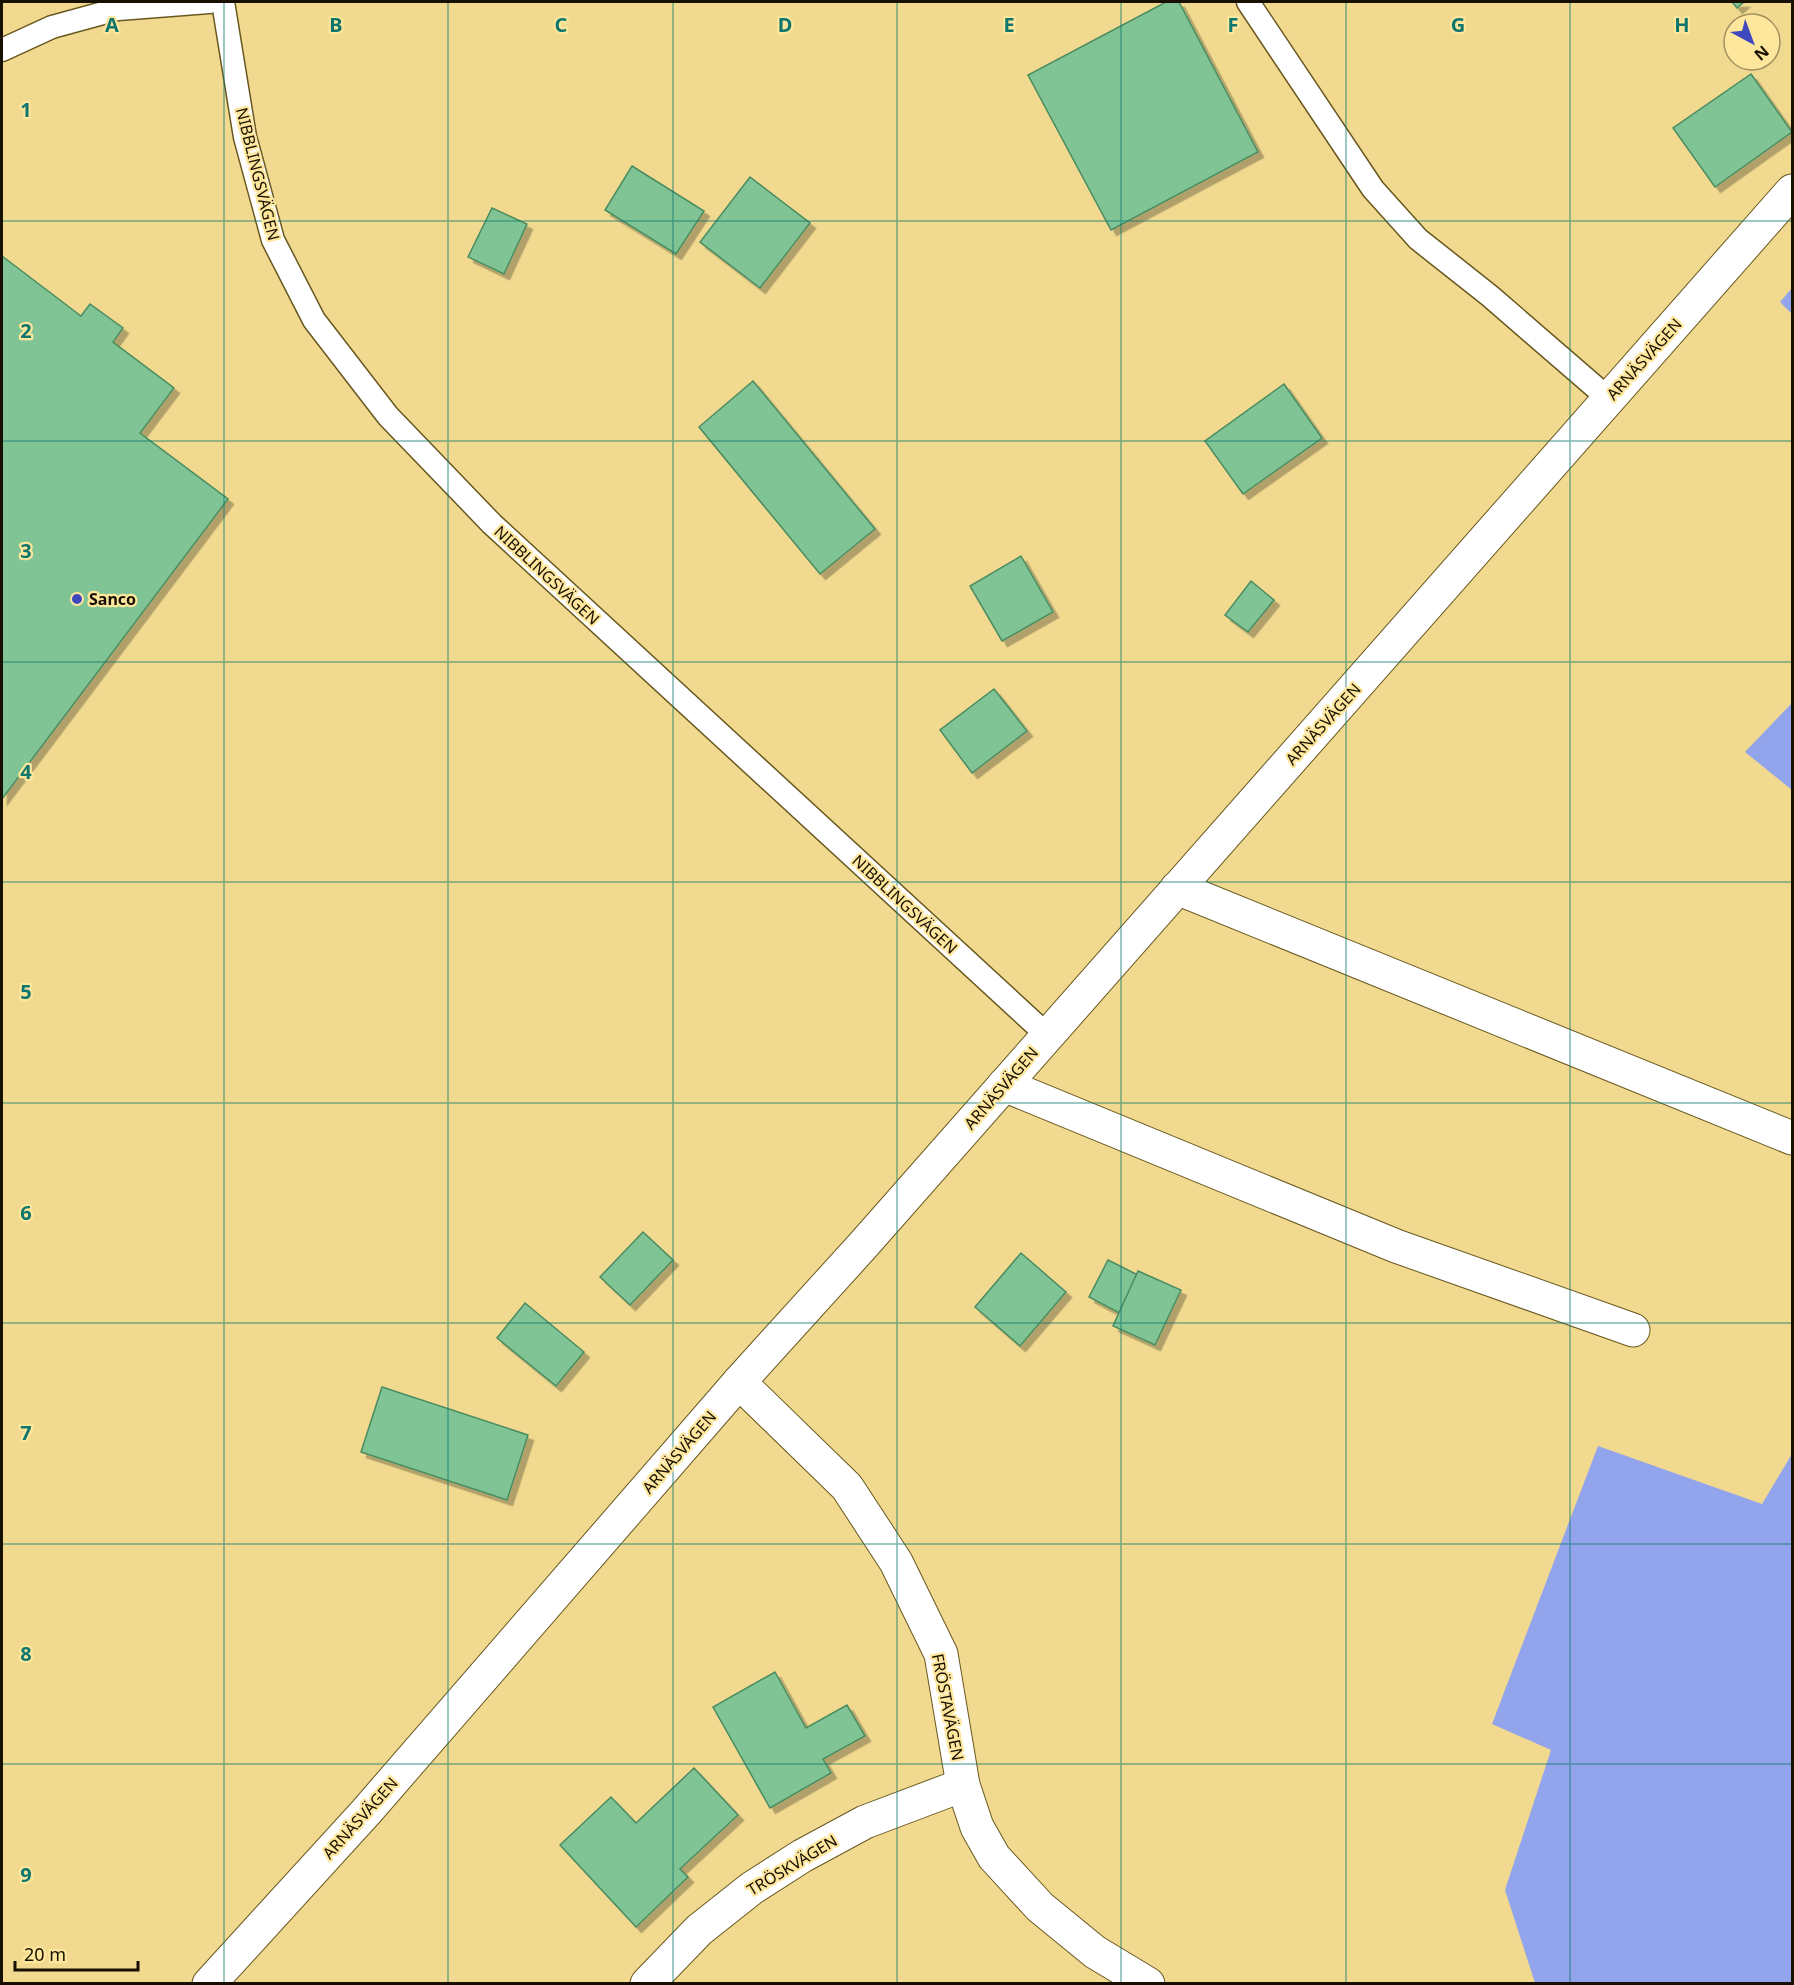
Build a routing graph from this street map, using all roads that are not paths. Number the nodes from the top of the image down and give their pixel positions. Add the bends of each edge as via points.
1 (208, 2) edge
2 (223, 2) edge
3 (1248, 2) edge
4 (2, 50) edge
5 (1792, 192) edge
6 (1609, 399) junction
7 (1177, 888) junction
8 (1047, 1035) junction
9 (1004, 1085) junction
10 (1792, 1138) edge
11 (1633, 1330) dead end
12 (739, 1382) junction
13 (963, 1785) junction
14 (209, 1983) edge
15 (647, 1983) edge
16 (1148, 1983) edge

1 - 4 lane via 118,9 52,27
2 - 8 lane, NIBBLINGSVÄGEN via 245,137 273,240 314,320 388,416 492,524
3 - 6 lane via 1373,189 1418,238
5 - 6 street, ARNÄSVÄGEN
6 - 7 street, ARNÄSVÄGEN
7 - 8 street, ARNÄSVÄGEN
7 - 10 street
8 - 9 street, ARNÄSVÄGEN
9 - 11 street via 1396,1246
9 - 12 street, ARNÄSVÄGEN
12 - 13 street, FRÖSTAVÄGEN via 847,1487 896,1562 941,1654
12 - 14 street, ARNÄSVÄGEN via 366,1812
13 - 15 street, TRÖSKVÄGEN via 865,1822 792,1862 699,1930
13 - 16 street, FRÖSTAVÄGEN via 976,1827 994,1857 1033,1899 1095,1952

